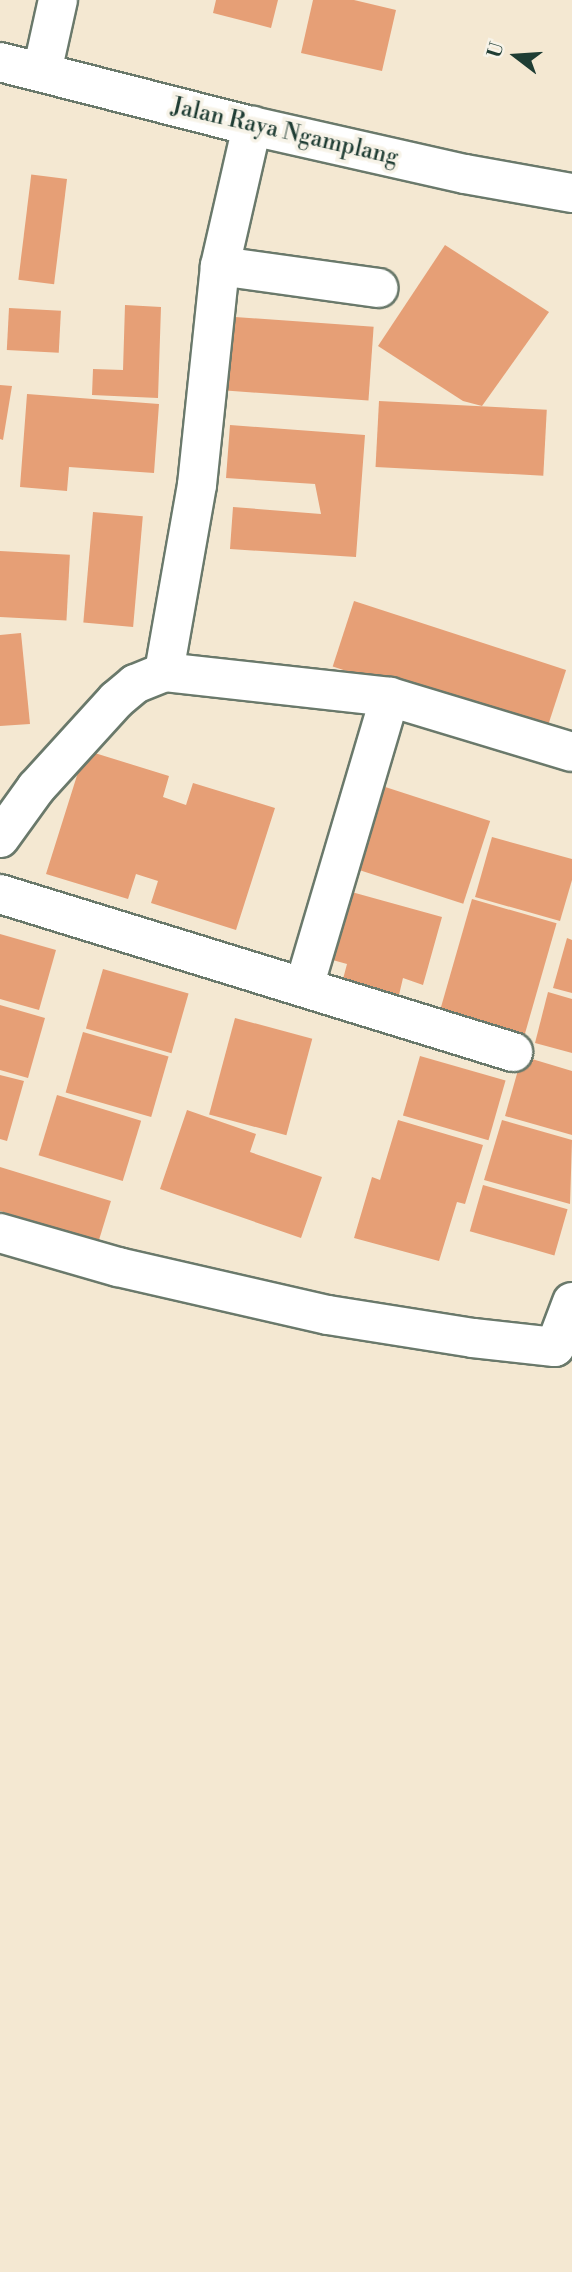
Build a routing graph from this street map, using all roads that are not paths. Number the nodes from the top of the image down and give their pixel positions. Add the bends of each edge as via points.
1 (58, 0) edge
2 (0, 62) edge
3 (42, 72) junction
4 (252, 126) junction
5 (572, 193) edge
6 (220, 266) junction
7 (378, 288) dead end
8 (164, 672) junction
9 (390, 697) junction
10 (572, 752) edge
11 (0, 838) edge
12 (0, 894) edge
13 (304, 988) junction
14 (513, 1052) dead end
15 (0, 1233) edge
16 (572, 1302) edge
17 (563, 1349) edge

1 - 3 street
2 - 3 street, Jalan Raya Ngamplang
3 - 4 street, Jalan Raya Ngamplang
4 - 5 street, Jalan Raya Ngamplang
4 - 6 street
6 - 7 street
6 - 8 street via 197,485
8 - 9 street
8 - 11 street via 135,684 116,700 36,788
9 - 10 street
9 - 13 street
12 - 13 street
13 - 14 street
15 - 17 street via 118,1267 328,1315
16 - 17 street

